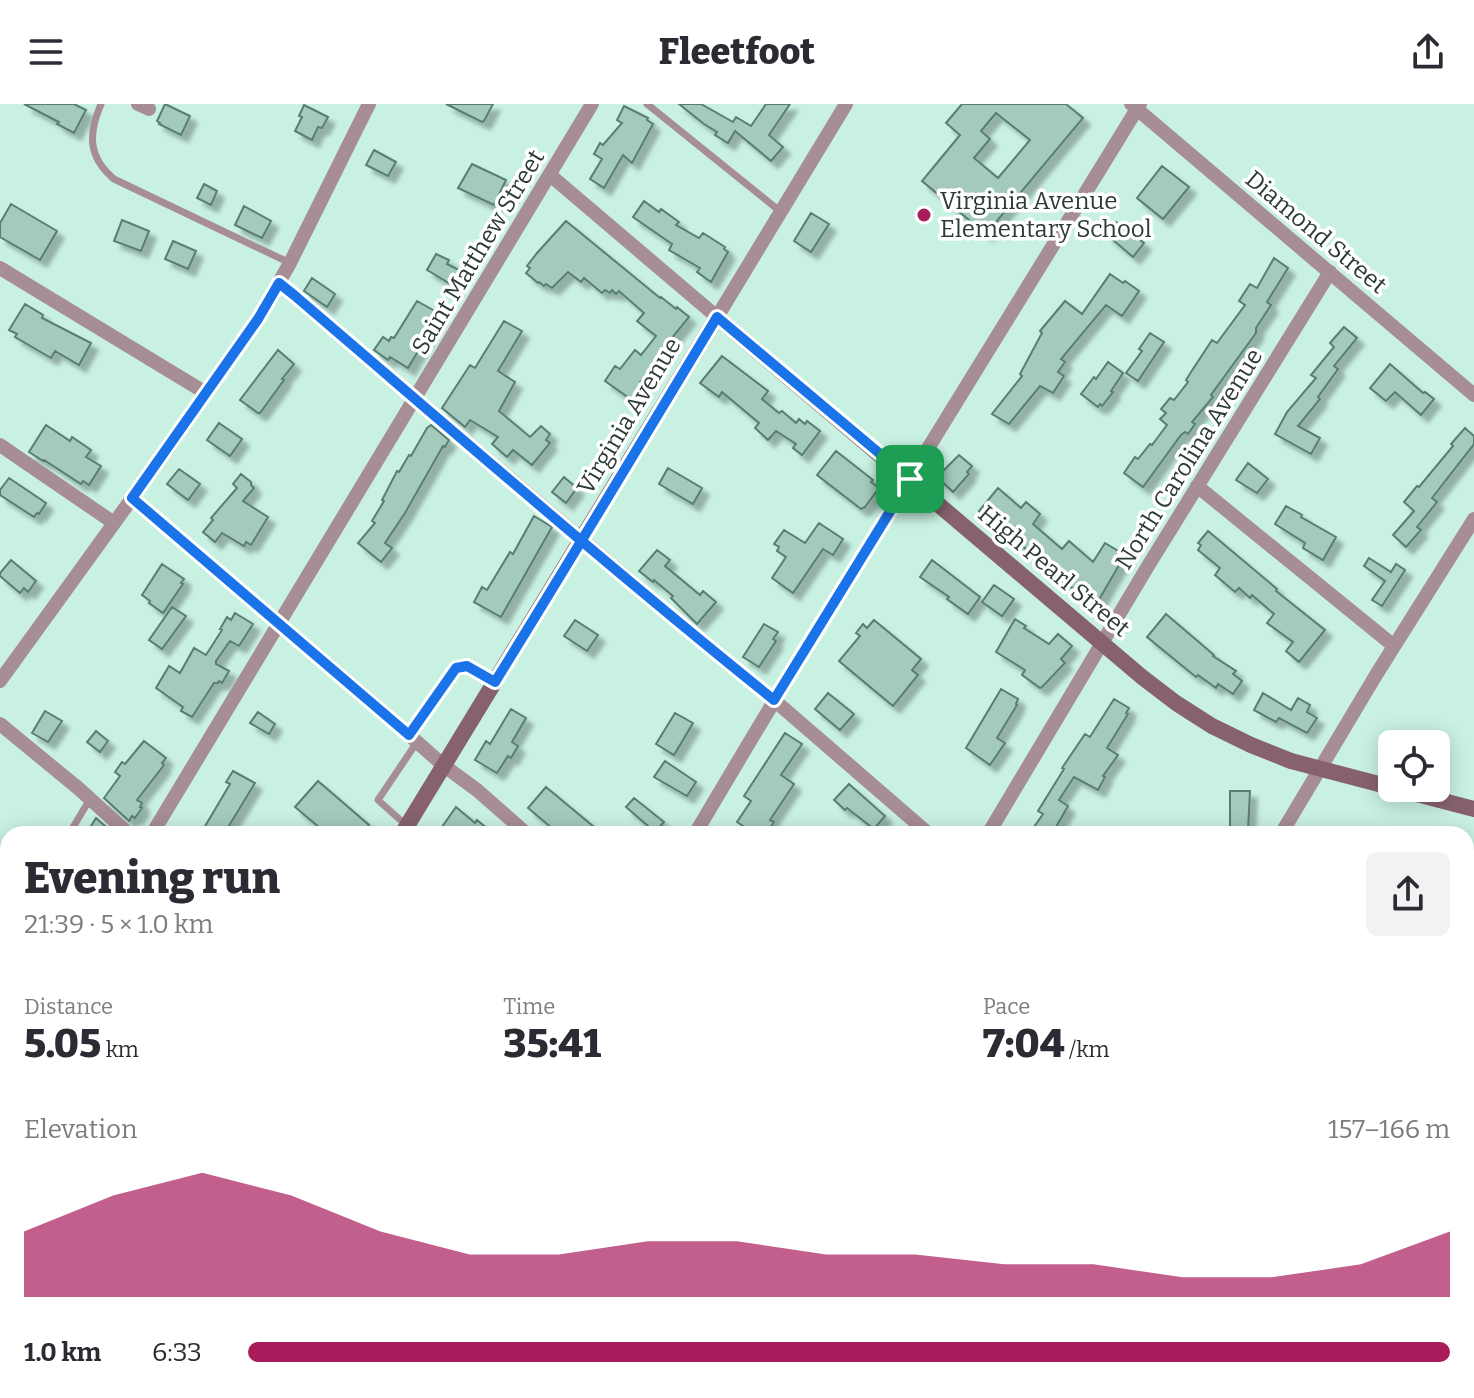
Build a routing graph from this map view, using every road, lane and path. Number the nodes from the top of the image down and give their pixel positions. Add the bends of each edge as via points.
1 (101, 104) edge
2 (369, 104) edge
3 (647, 104) edge
4 (846, 104) edge
5 (588, 105) edge
6 (1136, 105) edge
7 (550, 175) junction
8 (781, 212) junction
9 (290, 263) junction
10 (0, 268) edge
11 (1330, 272) junction
12 (279, 283) junction
13 (717, 317) junction
14 (206, 393) junction
15 (1473, 394) edge
16 (416, 399) junction
17 (0, 445) edge
18 (910, 479) junction
19 (1197, 486) junction
20 (132, 498) junction
21 (1474, 519) edge
22 (114, 523) junction
23 (582, 539) junction
24 (280, 624) junction
25 (1103, 643) junction
26 (1394, 646) junction
27 (0, 681) edge
28 (495, 682) junction
29 (774, 700) junction
30 (0, 724) edge
31 (413, 738) junction
32 (443, 765) junction
33 (1320, 769) junction
34 (90, 799) junction
35 (1474, 809) edge
36 (74, 826) edge
37 (120, 826) edge
38 (157, 826) edge
39 (401, 826) edge
40 (406, 826) edge
41 (518, 826) edge
42 (700, 826) edge
43 (920, 826) edge
44 (993, 826) edge
45 (1286, 826) edge

1 - 9 lane via 94,119 93,149 114,179
2 - 9 street
3 - 8 lane
4 - 8 street, Virginia Avenue
5 - 7 street, Saint Matthew Street
6 - 11 street, Diamond Street
6 - 18 street
7 - 13 street, High Pearl Street
7 - 16 street, Saint Matthew Street
8 - 13 street, Virginia Avenue
9 - 12 street
10 - 14 street
11 - 15 street, Diamond Street
11 - 19 street, North Carolina Avenue
12 - 14 street
12 - 16 street
13 - 18 street, High Pearl Street
13 - 23 street, Virginia Avenue
14 - 20 street
16 - 23 street
16 - 24 street, Saint Matthew Street
17 - 22 street
18 - 25 street, High Pearl Street
18 - 29 street
19 - 25 street, North Carolina Avenue
19 - 26 street
20 - 22 street
20 - 24 street
21 - 26 street
22 - 27 street
23 - 28 street, Virginia Avenue
23 - 29 street
24 - 31 street
24 - 38 street, Saint Matthew Street
25 - 33 street, High Pearl Street via 1212,726
25 - 44 street, North Carolina Avenue
26 - 33 street
28 - 31 lane via 467,666 456,668
28 - 32 street, Virginia Avenue
29 - 42 street
29 - 43 street
30 - 34 street
31 - 32 street
31 - 39 lane via 378,800
32 - 40 street, Virginia Avenue
32 - 41 street
33 - 35 street, High Pearl Street
33 - 45 street
34 - 36 lane
34 - 37 street

